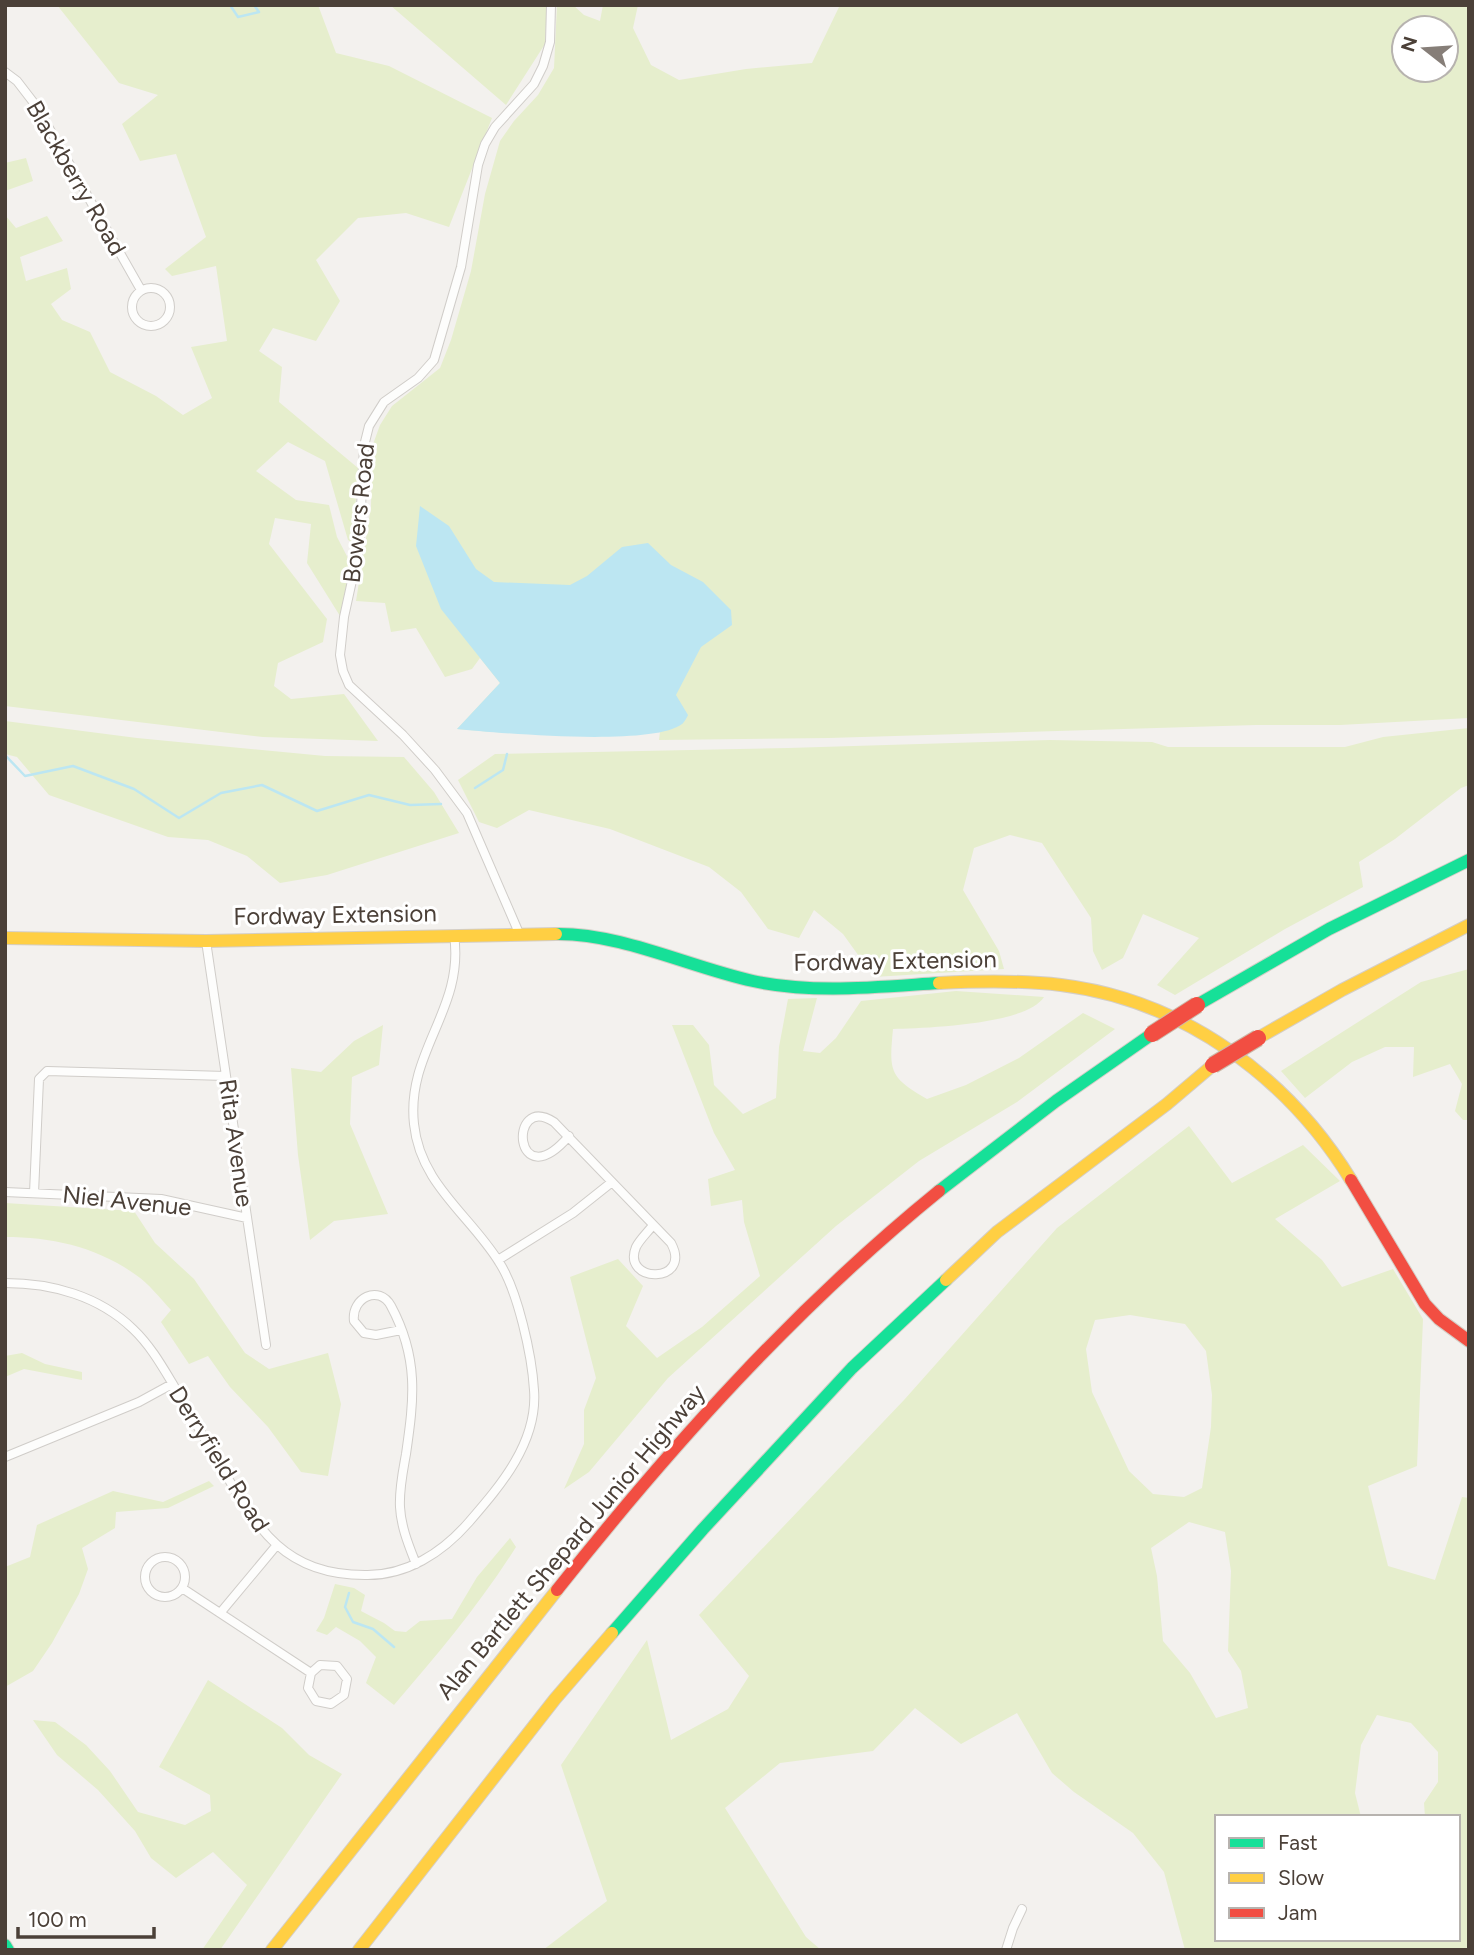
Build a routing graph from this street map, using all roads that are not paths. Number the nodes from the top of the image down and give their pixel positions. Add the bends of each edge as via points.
1 (551, 5) edge
2 (5, 72) edge
3 (141, 290) junction
4 (1469, 860) edge
5 (1469, 925) edge
6 (519, 933) junction
7 (454, 936) junction
8 (5, 938) edge
9 (206, 941) junction
10 (226, 1076) junction
11 (569, 1136) junction
12 (612, 1182) junction
13 (5, 1192) edge
14 (34, 1193) junction
15 (247, 1218) junction
16 (653, 1225) junction
17 (498, 1260) junction
18 (5, 1283) edge
19 (401, 1330) junction
20 (1469, 1340) edge
21 (266, 1345) dead end
22 (172, 1384) junction
23 (5, 1457) edge
24 (276, 1546) junction
25 (416, 1564) junction
26 (182, 1588) junction
27 (221, 1612) junction
28 (311, 1673) junction
29 (1022, 1909) dead end
30 (272, 1950) edge
31 (359, 1950) edge
32 (1006, 1950) edge

1 - 6 street, Bowers Road via 550,43 534,84 495,127 478,165 461,267 434,360 384,402 369,426 359,550 340,655 349,685 428,761 467,813
2 - 3 street, Blackberry Road via 37,107
3 - 3 street via 132,300 134,317 155,326 169,313 170,303 157,288
4 - 30 main road, Alan Bartlett Shepard Junior Highway, bridge via 1329,929 1152,1034 1040,1111 937,1192 838,1279 677,1444
5 - 31 main road, bridge via 1342,990 1213,1065 998,1232 852,1368 702,1529 555,1699
6 - 7 main road, Fordway Extension
6 - 20 main road, Fordway Extension via 611,940 722,974 785,986 1039,982 1112,995 1163,1013 1239,1056 1299,1109 1349,1176 1425,1304
7 - 9 main road, Fordway Extension
7 - 17 street, Derryfield Road via 454,983 417,1074 414,1125 421,1156 436,1184
8 - 9 main road, Fordway Extension
9 - 10 street, Rita Avenue
10 - 14 street via 42,1073 38,1079
10 - 15 street, Rita Avenue
11 - 11 street via 551,1119 538,1117 527,1123 522,1139 530,1153 542,1157
11 - 12 street
12 - 16 street
12 - 17 street via 573,1213
13 - 14 street, Niel Avenue
14 - 15 street, Niel Avenue via 161,1199
15 - 21 street, Rita Avenue
16 - 16 street via 635,1255 642,1271 654,1275 670,1268 675,1256 671,1243
17 - 25 street, Derryfield Road via 514,1295 533,1377 534,1408 528,1436 472,1519 442,1548
18 - 22 street, Derryfield Road via 53,1288 107,1309 140,1336
19 - 19 street via 382,1297 366,1296 356,1304 354,1321 364,1333
19 - 25 street via 414,1400 400,1506
22 - 23 street
22 - 24 street, Derryfield Road via 246,1510
24 - 25 street, Derryfield Road via 315,1568 341,1574 381,1575
24 - 27 street
26 - 26 street via 169,1597 154,1594 146,1581 148,1566 162,1557 177,1561 185,1576
26 - 27 street
27 - 28 street
28 - 28 street via 320,1665 337,1666 346,1679 344,1695 331,1704 316,1700 307,1688
29 - 32 street

